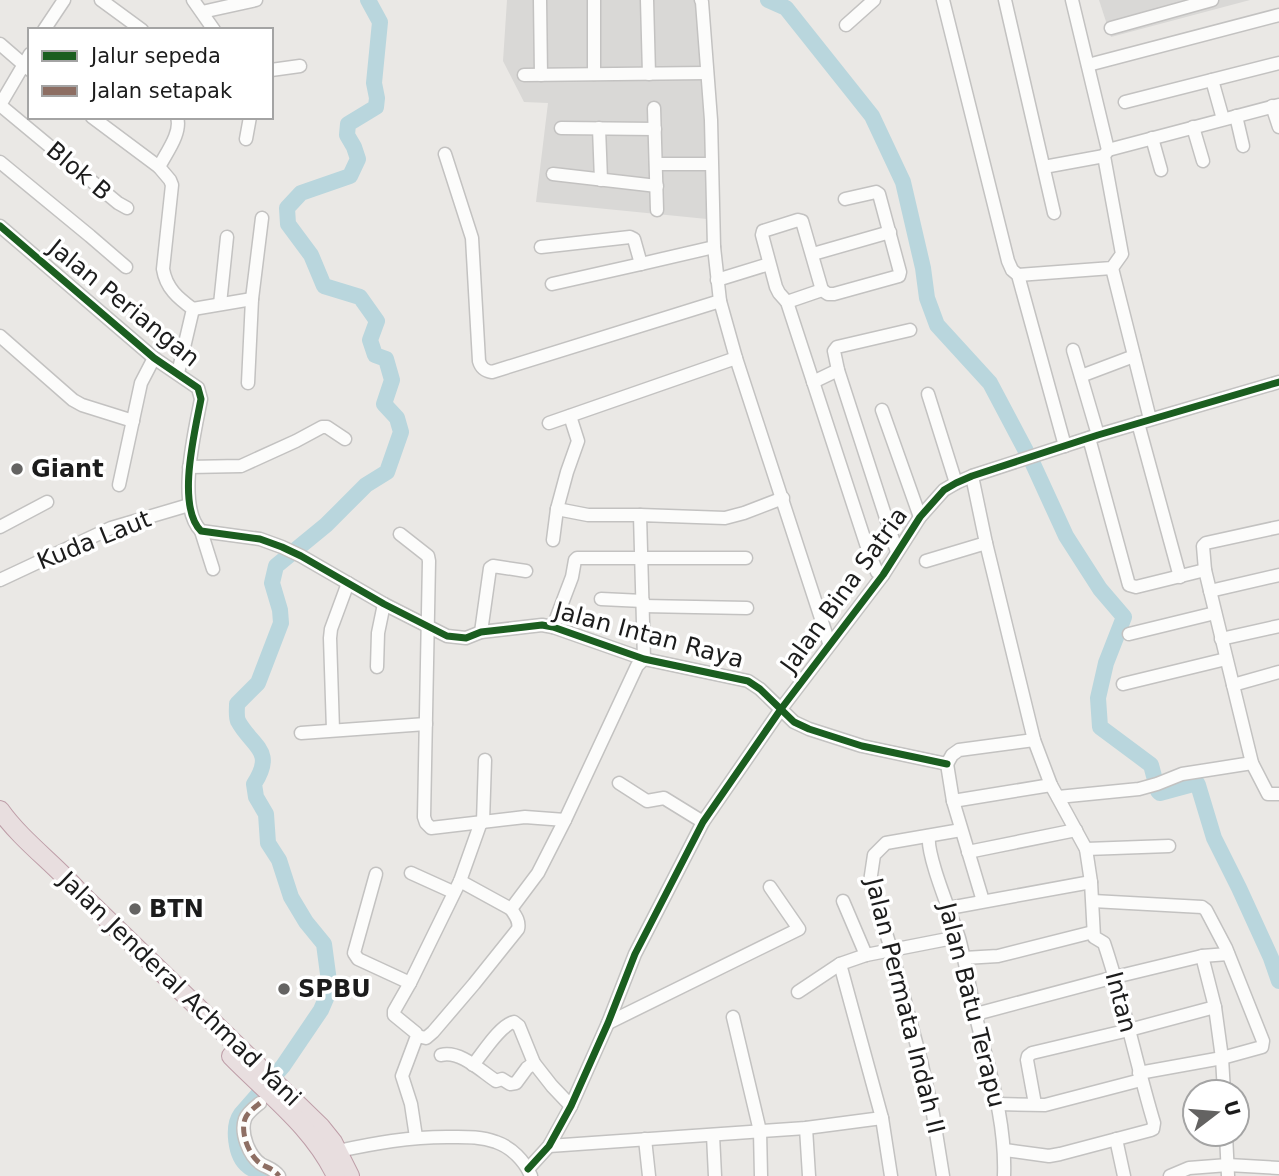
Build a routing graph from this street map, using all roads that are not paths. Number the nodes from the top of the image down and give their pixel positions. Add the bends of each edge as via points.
1 (64, 0) edge
2 (101, 0) edge
3 (193, 0) edge
4 (256, 0) edge
5 (540, 0) edge
6 (647, 0) edge
7 (701, 0) edge
8 (874, 0) edge
9 (943, 0) edge
10 (1006, 0) edge
11 (1072, 0) edge
12 (1212, 0) edge
13 (594, 1) edge
14 (202, 12) junction
15 (1279, 15) edge
16 (846, 25) dead end
17 (51, 27) edge
18 (139, 28) edge
19 (213, 28) edge
20 (1111, 28) dead end
21 (0, 44) edge
22 (27, 63) edge
23 (1279, 63) edge
24 (1088, 65) junction
25 (300, 66) dead end
26 (273, 71) edge
27 (707, 73) junction
28 (594, 74) junction
29 (649, 74) junction
30 (524, 75) dead end
31 (541, 75) junction
32 (1212, 80) junction
33 (1125, 102) dead end
34 (0, 105) edge
35 (1276, 105) edge
36 (654, 108) dead end
37 (1236, 116) junction
38 (95, 119) edge
39 (178, 119) edge
40 (250, 119) edge
41 (1223, 119) junction
42 (1193, 127) junction
43 (1279, 127) edge
44 (561, 128) dead end
45 (599, 128) junction
46 (655, 129) junction
47 (1152, 138) junction
48 (246, 139) dead end
49 (1244, 146) dead end
50 (1106, 153) junction
51 (445, 154) dead end
52 (1203, 161) dead end
53 (0, 162) edge
54 (656, 164) junction
55 (711, 164) junction
56 (159, 167) junction
57 (1044, 167) junction
58 (1161, 170) dead end
59 (553, 174) dead end
60 (601, 180) junction
61 (657, 186) junction
62 (845, 199) dead end
63 (127, 208) dead end
64 (657, 210) dead end
65 (1054, 213) dead end
66 (262, 218) dead end
67 (0, 226) edge
68 (890, 232) junction
69 (227, 237) dead end
70 (541, 247) dead end
71 (714, 247) junction
72 (813, 254) junction
73 (640, 264) junction
74 (769, 264) junction
75 (126, 267) dead end
76 (1112, 268) junction
77 (1018, 275) junction
78 (716, 280) junction
79 (552, 284) dead end
80 (822, 290) junction
81 (253, 299) junction
82 (720, 302) junction
83 (787, 302) junction
84 (220, 304) junction
85 (193, 309) junction
86 (910, 330) dead end
87 (0, 336) edge
88 (1073, 350) dead end
89 (1134, 356) junction
90 (154, 358) junction
91 (736, 358) junction
92 (838, 370) junction
93 (178, 373) junction
94 (1081, 376) junction
95 (813, 382) junction
96 (1279, 382) edge
97 (248, 383) dead end
98 (928, 394) dead end
99 (882, 410) dead end
100 (570, 416) junction
101 (133, 421) junction
102 (1144, 421) junction
103 (549, 423) dead end
104 (1093, 436) junction
105 (345, 439) dead end
106 (1065, 446) junction
107 (189, 467) junction
108 (972, 476) junction
109 (956, 483) junction
110 (119, 485) dead end
111 (783, 498) junction
112 (47, 502) dead end
113 (189, 505) junction
114 (557, 509) junction
115 (640, 514) junction
116 (920, 517) junction
117 (0, 527) edge
118 (1279, 527) edge
119 (201, 531) junction
120 (401, 534) dead end
121 (553, 540) dead end
122 (986, 543) junction
123 (897, 552) junction
124 (642, 556) junction
125 (746, 558) dead end
126 (926, 561) dead end
127 (213, 569) dead end
128 (1205, 570) junction
129 (526, 571) dead end
130 (883, 575) junction
131 (1279, 575) edge
132 (1180, 577) junction
133 (0, 580) edge
134 (348, 583) junction
135 (1210, 591) junction
136 (601, 599) dead end
137 (384, 604) junction
138 (643, 604) junction
139 (747, 608) dead end
140 (1215, 612) junction
141 (1279, 626) edge
142 (554, 627) junction
143 (429, 628) junction
144 (481, 632) junction
145 (1129, 634) dead end
146 (1222, 639) junction
147 (830, 643) junction
148 (644, 659) junction
149 (1226, 659) junction
150 (377, 667) dead end
151 (1279, 672) edge
152 (1123, 684) dead end
153 (1233, 685) junction
154 (781, 709) junction
155 (426, 724) junction
156 (333, 730) junction
157 (302, 733) dead end
158 (1034, 740) junction
159 (485, 761) dead end
160 (1252, 763) junction
161 (947, 764) junction
162 (618, 783) dead end
163 (1054, 791) junction
164 (1279, 794) edge
165 (953, 801) junction
166 (0, 810) edge
167 (565, 820) junction
168 (482, 822) junction
169 (703, 822) junction
170 (0, 826) edge
171 (961, 830) junction
172 (1076, 831) junction
173 (929, 836) junction
174 (1169, 846) dead end
175 (1086, 849) junction
176 (968, 852) junction
177 (411, 873) dead end
178 (376, 874) dead end
179 (1091, 883) junction
180 (457, 887) junction
181 (770, 887) dead end
182 (843, 901) dead end
183 (983, 901) junction
184 (1093, 901) junction
185 (949, 908) junction
186 (511, 909) junction
187 (1093, 932) junction
188 (958, 937) junction
189 (891, 949) junction
190 (1228, 954) junction
191 (866, 955) junction
192 (1202, 956) junction
193 (964, 958) junction
194 (840, 964) junction
195 (1115, 977) junction
196 (410, 983) junction
197 (798, 992) dead end
198 (1215, 1007) junction
199 (976, 1014) junction
200 (733, 1017) dead end
201 (608, 1023) junction
202 (1129, 1030) junction
203 (417, 1036) junction
204 (441, 1055) dead end
205 (1222, 1058) junction
206 (534, 1063) junction
207 (473, 1065) junction
208 (1140, 1076) junction
209 (261, 1078) junction
210 (1223, 1078) edge
211 (273, 1098) junction
212 (998, 1104) junction
213 (1035, 1104) junction
214 (571, 1106) junction
215 (881, 1118) junction
216 (806, 1128) junction
217 (760, 1131) junction
218 (713, 1135) junction
219 (416, 1137) junction
220 (645, 1139) junction
221 (1116, 1139) junction
222 (549, 1146) junction
223 (1227, 1148) edge
224 (1005, 1150) junction
225 (338, 1151) junction
226 (1279, 1167) edge
227 (1228, 1171) edge
228 (530, 1173) edge
229 (279, 1176) edge
230 (336, 1176) edge
231 (350, 1176) edge
232 (649, 1176) edge
233 (715, 1176) edge
234 (761, 1176) edge
235 (809, 1176) edge
236 (891, 1176) edge
237 (943, 1176) edge
238 (1004, 1176) edge
239 (1124, 1176) edge
240 (1170, 1176) edge

1 - 17 street
2 - 18 street
3 - 14 street
4 - 14 street
5 - 31 street
6 - 29 street
7 - 27 street
8 - 16 street
9 - 77 street via 1007,261
10 - 57 street
11 - 24 street
12 - 20 street
13 - 28 street
14 - 19 street
15 - 24 street
21 - 22 street
22 - 34 street
23 - 32 street
24 - 50 street
25 - 26 street
27 - 29 street
27 - 55 street
28 - 29 street
28 - 31 street
30 - 31 street
32 - 33 street
32 - 41 street
34 - 63 street, Blok B
35 - 37 street
35 - 43 street
36 - 46 street
37 - 41 street
37 - 49 street
38 - 56 street
39 - 56 street via 177,131
40 - 48 street
41 - 42 street
42 - 47 street
42 - 52 street
44 - 45 street
45 - 46 street
45 - 60 street
46 - 54 street
47 - 50 street
47 - 58 street
50 - 57 street
50 - 76 street via 1122,249
51 - 82 street via 472,238 479,361 485,370 492,372
53 - 75 street
54 - 55 street
54 - 61 street
55 - 71 street
56 - 85 street via 172,185 164,276 171,290
57 - 65 street
59 - 60 street
60 - 61 street
61 - 64 street
62 - 68 street via 878,192
66 - 81 street
67 - 90 street, Jalan Periangan
68 - 72 street
68 - 80 street via 899,276 834,294
69 - 84 street
70 - 73 street via 630,237
71 - 73 street
71 - 78 street
72 - 74 street via 798,220 763,231
72 - 80 street
73 - 79 street
74 - 78 street
74 - 83 street
76 - 77 street
76 - 89 street
77 - 106 street
78 - 82 street
80 - 83 street
81 - 84 street
81 - 97 street
82 - 91 street
83 - 95 street
84 - 85 street
85 - 93 street
86 - 92 street via 835,348
87 - 101 street via 73,400
88 - 94 street
89 - 94 street
89 - 102 street
90 - 93 street, Jalan Periangan
90 - 101 street via 141,383
91 - 100 street
91 - 111 street
92 - 95 street
92 - 123 street
93 - 107 street, Jalan Periangan via 201,394
94 - 104 street
95 - 130 street via 869,553
96 - 102 street, Jalan Bina Satria
98 - 109 street
99 - 116 street
100 - 103 street
100 - 114 street via 578,441
101 - 110 street
102 - 104 street, Jalan Bina Satria
102 - 132 street
104 - 106 street, Jalan Bina Satria
104 - 132 street via 1129,585
105 - 107 street via 323,427 241,466
106 - 108 street, Jalan Bina Satria
107 - 113 street, Jalan Periangan
108 - 109 street, Jalan Bina Satria
108 - 122 street
109 - 116 street, Jalan Bina Satria
111 - 115 street via 724,518
111 - 147 street
112 - 117 street
113 - 119 street
113 - 133 street, Kuda Laut via 111,528
114 - 115 street via 588,515
114 - 121 street
115 - 124 street
116 - 123 street, Jalan Bina Satria
118 - 128 street via 1206,543
119 - 127 street
119 - 134 street, Jalan Intan Raya via 260,539
120 - 143 street via 429,558
122 - 126 street
122 - 158 street
123 - 130 street, Jalan Bina Satria
124 - 125 street
124 - 138 street
124 - 142 street via 575,558
128 - 132 street
128 - 135 street
129 - 144 street via 490,568
130 - 147 street, Jalan Bina Satria
131 - 135 street
134 - 137 street, Jalan Intan Raya
134 - 156 street via 330,638
135 - 140 street
136 - 138 street
137 - 143 street, Jalan Intan Raya
137 - 150 street
138 - 139 street
138 - 148 street
140 - 145 street
140 - 146 street
141 - 146 street
142 - 144 street, Jalan Intan Raya
142 - 148 street, Jalan Intan Raya
143 - 144 street, Jalan Intan Raya via 454,638
143 - 155 street
146 - 149 street
147 - 154 street, Jalan Bina Satria
148 - 154 street, Jalan Intan Raya via 748,681
148 - 167 street
149 - 152 street
149 - 153 street
151 - 153 street
153 - 160 street
154 - 161 street, Jalan Intan Raya via 809,729
154 - 169 street, Jalan Bina Satria
155 - 156 street
155 - 168 street via 426,823 431,828
156 - 157 street
158 - 161 street via 955,751
158 - 163 street
159 - 168 street
160 - 163 street via 1182,774 1148,787
160 - 164 street via 1268,794
161 - 165 street
162 - 169 street via 647,801 664,798
163 - 165 street
163 - 172 street
165 - 171 street
166 - 209 highway, Jalan Jenderal Achmad Yani
167 - 168 street via 525,817
167 - 186 street via 538,873
168 - 180 street
169 - 201 street, Jalan Bina Satria via 635,954
170 - 209 highway, Jalan Jenderal Achmad Yani
171 - 173 street
171 - 176 street
172 - 175 street
172 - 176 street
173 - 185 street, Jalan Batu Terapu
173 - 189 street, Jalan Permata Indah II via 886,844 874,855 870,881
174 - 175 street
175 - 179 street
176 - 183 street
177 - 180 street
178 - 196 street via 354,953
179 - 183 street
179 - 184 street
180 - 186 street
180 - 196 street
181 - 201 street via 799,929
182 - 191 street
183 - 185 street
184 - 187 street
184 - 190 street via 1202,907
185 - 188 street, Jalan Batu Terapu
186 - 203 street via 518,929 433,1032 426,1038
187 - 193 street via 998,956
187 - 195 street, Intan via 1104,943
188 - 189 street
188 - 193 street, Jalan Batu Terapu
189 - 191 street
189 - 237 street, Jalan Permata Indah II via 921,1061
190 - 192 street
190 - 205 street via 1264,1045
191 - 194 street
192 - 195 street
192 - 198 street
193 - 199 street, Jalan Batu Terapu
194 - 197 street
194 - 215 street
195 - 199 street
195 - 202 street, Intan
196 - 203 street via 394,1013
198 - 202 street
198 - 205 street
199 - 212 street, Jalan Batu Terapu
200 - 217 street
201 - 214 street, Jalan Bina Satria
202 - 208 street, Intan
202 - 213 street via 1028,1056
203 - 219 street via 402,1076
204 - 207 street via 453,1054
205 - 208 street
205 - 210 street
206 - 207 street via 510,1084 496,1081
206 - 207 street via 514,1022 503,1027
206 - 214 street
208 - 213 street via 1045,1105
208 - 221 street, Intan via 1153,1129
209 - 211 highway, Jalan Jenderal Achmad Yani
211 - 225 highway, Jalan Jenderal Achmad Yani via 321,1127
211 - 229 street via 245,1118 244,1130 250,1152
211 - 230 highway, Jalan Jenderal Achmad Yani via 308,1132
212 - 213 street
212 - 224 street, Jalan Batu Terapu
214 - 222 street, Jalan Bina Satria
215 - 216 street
215 - 236 street
216 - 217 street
216 - 235 street
217 - 218 street
217 - 234 street
218 - 220 street
218 - 233 street
219 - 225 street
219 - 228 street via 466,1136 498,1142 517,1155
220 - 222 street
220 - 232 street
221 - 224 street, Intan via 1049,1156
221 - 239 street
222 - 228 street, Jalan Bina Satria
223 - 227 street
224 - 238 street, Jalan Batu Terapu
225 - 231 highway, Jalan Jenderal Achmad Yani
226 - 227 street
227 - 240 street via 1189,1168

